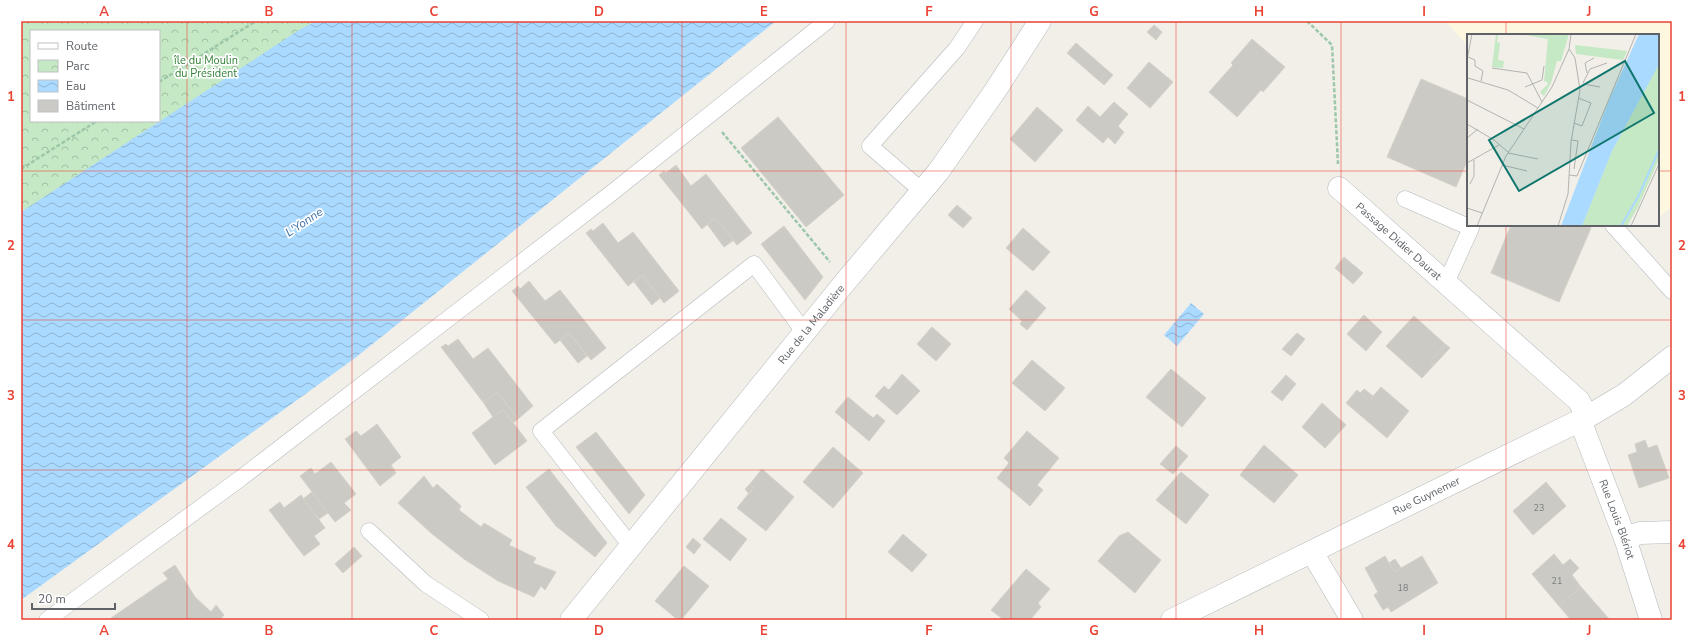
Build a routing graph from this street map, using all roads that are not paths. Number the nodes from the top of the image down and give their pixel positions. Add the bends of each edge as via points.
1 (826, 21) edge
2 (975, 21) edge
3 (1040, 21) edge
4 (1339, 188) road end
5 (922, 191) junction
6 (1405, 199) dead end
7 (1614, 226) edge
8 (1446, 283) junction
9 (1672, 291) edge
10 (805, 333) junction
11 (1672, 357) edge
12 (1583, 419) junction
13 (369, 531) dead end
14 (1672, 532) edge
15 (1625, 538) junction
16 (631, 546) junction
17 (1312, 552) junction
18 (47, 620) edge
19 (481, 620) edge
20 (572, 620) edge
21 (1172, 620) edge
22 (1352, 620) edge
23 (1652, 620) edge

1 - 18 lane via 602,200 248,473
2 - 5 lane via 957,48 870,146
3 - 5 street, Rue de la Maladière via 986,104
4 - 8 street, Passage Didier Daurat
5 - 10 street, Rue de la Maladière
6 - 8 lane via 1471,228
7 - 9 lane
8 - 12 street, Passage Didier Daurat via 1579,401
10 - 16 street, Rue de la Maladière
10 - 16 lane via 754,264 540,430
11 - 12 street, Rue Guynemer via 1624,395
12 - 15 street, Rue Louis Blériot
12 - 17 street, Rue Guynemer
13 - 19 lane via 426,584
14 - 15 street via 1640,533
15 - 23 street, Rue Louis Blériot
16 - 20 street, Rue de la Maladière
17 - 21 street, Rue Guynemer
17 - 22 street

